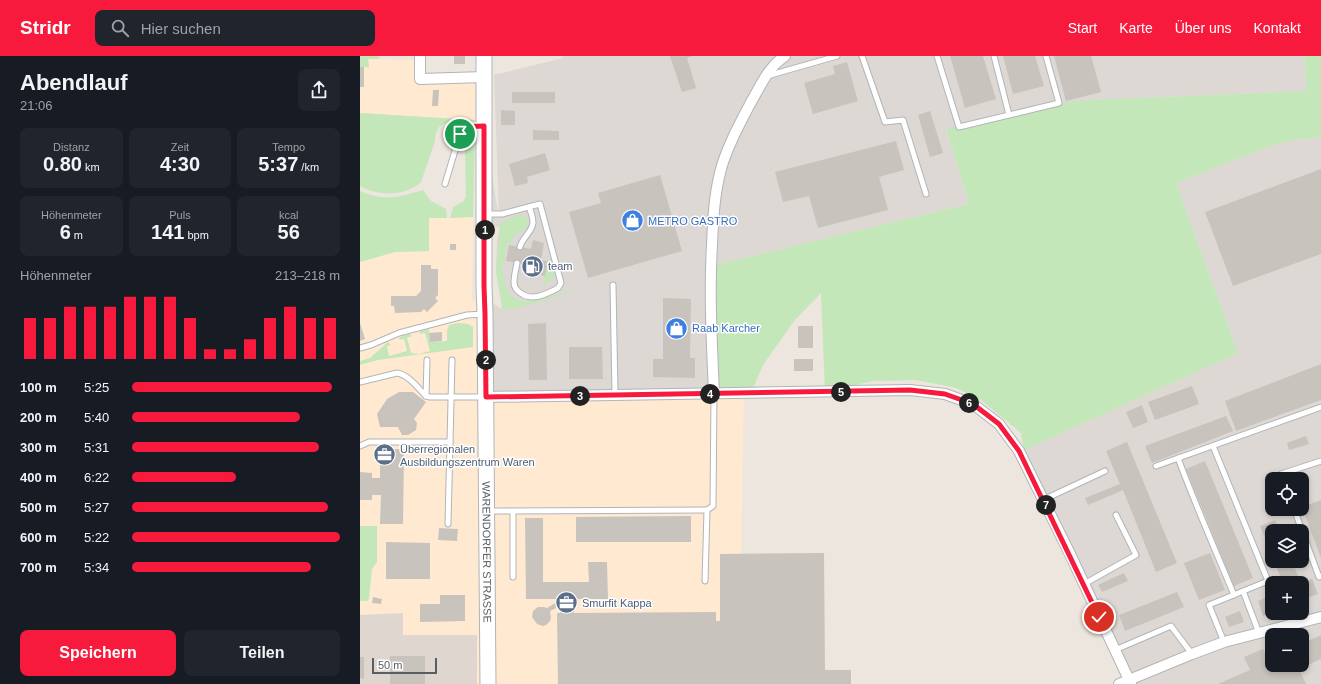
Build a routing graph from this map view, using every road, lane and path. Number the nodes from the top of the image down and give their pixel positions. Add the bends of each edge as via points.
1 (420, 56) edge
2 (484, 56) edge
3 (785, 56) edge
4 (837, 56) edge
5 (862, 56) edge
6 (937, 56) edge
7 (994, 56) edge
8 (1046, 56) edge
9 (484, 77) junction
10 (764, 77) junction
11 (1009, 115) junction
12 (484, 130) junction
13 (444, 184) dead end
14 (926, 194) dead end
15 (529, 207) junction
16 (485, 214) junction
17 (520, 247) dead end
18 (517, 263) dead end
19 (613, 285) dead end
20 (485, 314) junction
21 (360, 348) edge
22 (427, 360) dead end
23 (452, 360) dead end
24 (360, 382) edge
25 (714, 394) junction
26 (615, 395) junction
27 (426, 396) junction
28 (451, 397) junction
29 (486, 397) junction
30 (1321, 407) edge
31 (450, 442) junction
32 (360, 446) edge
33 (1213, 446) junction
34 (1178, 458) junction
35 (1321, 461) edge
36 (1156, 466) dead end
37 (1104, 472) dead end
38 (1287, 472) edge
39 (1043, 500) junction
40 (513, 510) junction
41 (707, 510) junction
42 (487, 511) junction
43 (1116, 514) dead end
44 (1297, 516) edge
45 (448, 524) dead end
46 (1321, 576) edge
47 (513, 577) dead end
48 (705, 581) dead end
49 (1084, 584) junction
50 (1243, 591) junction
51 (1234, 595) junction
52 (1321, 617) edge
53 (1259, 633) junction
54 (1224, 642) junction
55 (1115, 650) junction
56 (1192, 654) junction
57 (1126, 683) edge
58 (488, 684) edge

1 - 9 street via 420,79
2 - 9 main road, WARENDORFER STRASSE
3 - 10 street
4 - 10 lane
5 - 14 lane via 885,122 904,120
6 - 11 lane via 959,127
7 - 11 lane
8 - 11 lane via 1059,103
9 - 12 main road, WARENDORFER STRASSE
10 - 25 street via 736,131 720,172 714,204 710,321
12 - 13 lane via 468,128 460,134
12 - 16 main road, WARENDORFER STRASSE
15 - 16 lane via 502,214
15 - 17 lane via 533,223
15 - 18 lane via 540,204 560,286 537,297 523,294 515,288 514,283
16 - 20 main road, WARENDORFER STRASSE
19 - 26 lane
20 - 21 lane via 399,333
20 - 29 main road, WARENDORFER STRASSE
22 - 27 lane
23 - 28 lane
24 - 27 lane via 402,374
25 - 26 street
25 - 39 street via 910,390 945,394 973,404 999,424 1019,451
25 - 41 lane via 713,506
26 - 29 street
27 - 28 lane
28 - 29 lane
28 - 31 lane
29 - 42 main road, WARENDORFER STRASSE
30 - 33 lane
31 - 32 lane via 369,442
31 - 45 lane
33 - 34 lane
33 - 50 lane via 1268,581
34 - 36 lane
34 - 51 lane
35 - 38 lane
37 - 39 lane
39 - 49 street
40 - 41 lane
40 - 42 lane
40 - 47 lane
41 - 48 lane
42 - 58 main road, WARENDORFER STRASSE
43 - 49 lane via 1136,555
44 - 46 lane via 1319,577
49 - 55 street
50 - 51 lane
50 - 53 lane
51 - 54 lane via 1209,605
52 - 53 street
53 - 54 street
54 - 56 street
55 - 56 lane via 1171,626
55 - 57 street
56 - 57 street

